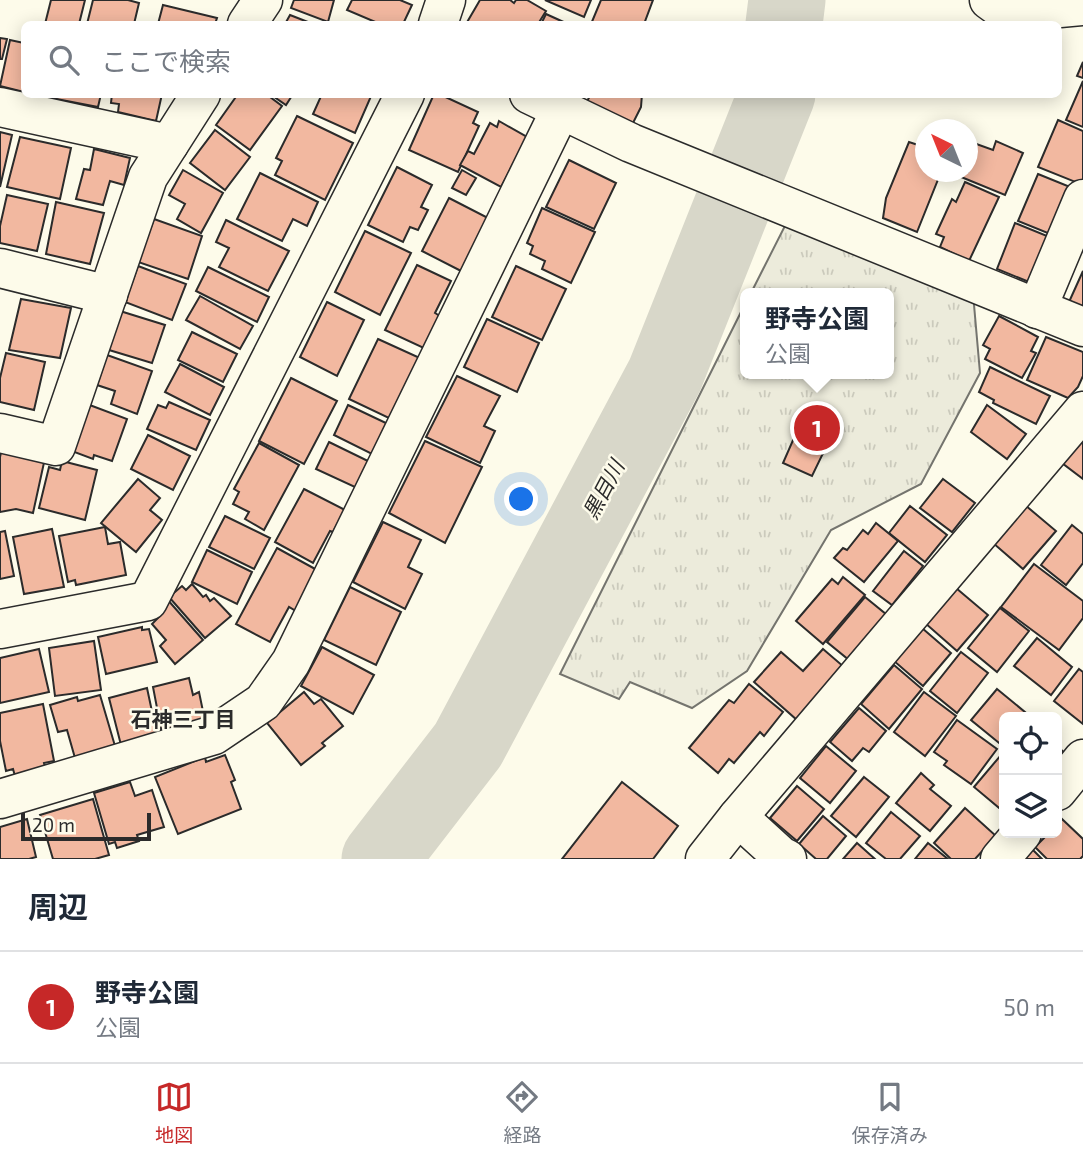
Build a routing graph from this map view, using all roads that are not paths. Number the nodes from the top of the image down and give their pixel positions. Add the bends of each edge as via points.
1 (446, 0) edge
2 (989, 0) edge
3 (1083, 6) edge
4 (439, 21) edge
5 (198, 98) edge
6 (403, 98) edge
7 (545, 103) edge
8 (0, 107) edge
9 (169, 144) junction
10 (1083, 199) edge
11 (0, 268) edge
12 (108, 295) junction
13 (1037, 309) junction
14 (1083, 327) edge
15 (1083, 411) edge
16 (0, 433) edge
17 (0, 629) edge
18 (1083, 760) edge
19 (1062, 785) edge
20 (0, 799) edge
21 (738, 817) junction
22 (1018, 838) edge
23 (705, 859) edge
24 (787, 859) edge
25 (1000, 859) edge

1 - 4 street
2 - 3 street via 1007,13
5 - 9 street
6 - 17 street via 148,601
7 - 13 street via 631,144
7 - 20 street via 291,662 263,702 214,735
8 - 9 street
9 - 12 street via 148,177
10 - 13 street
11 - 12 street
12 - 16 street via 56,446
13 - 14 street
15 - 21 street
18 - 19 street
21 - 23 street
21 - 24 street
22 - 25 street

